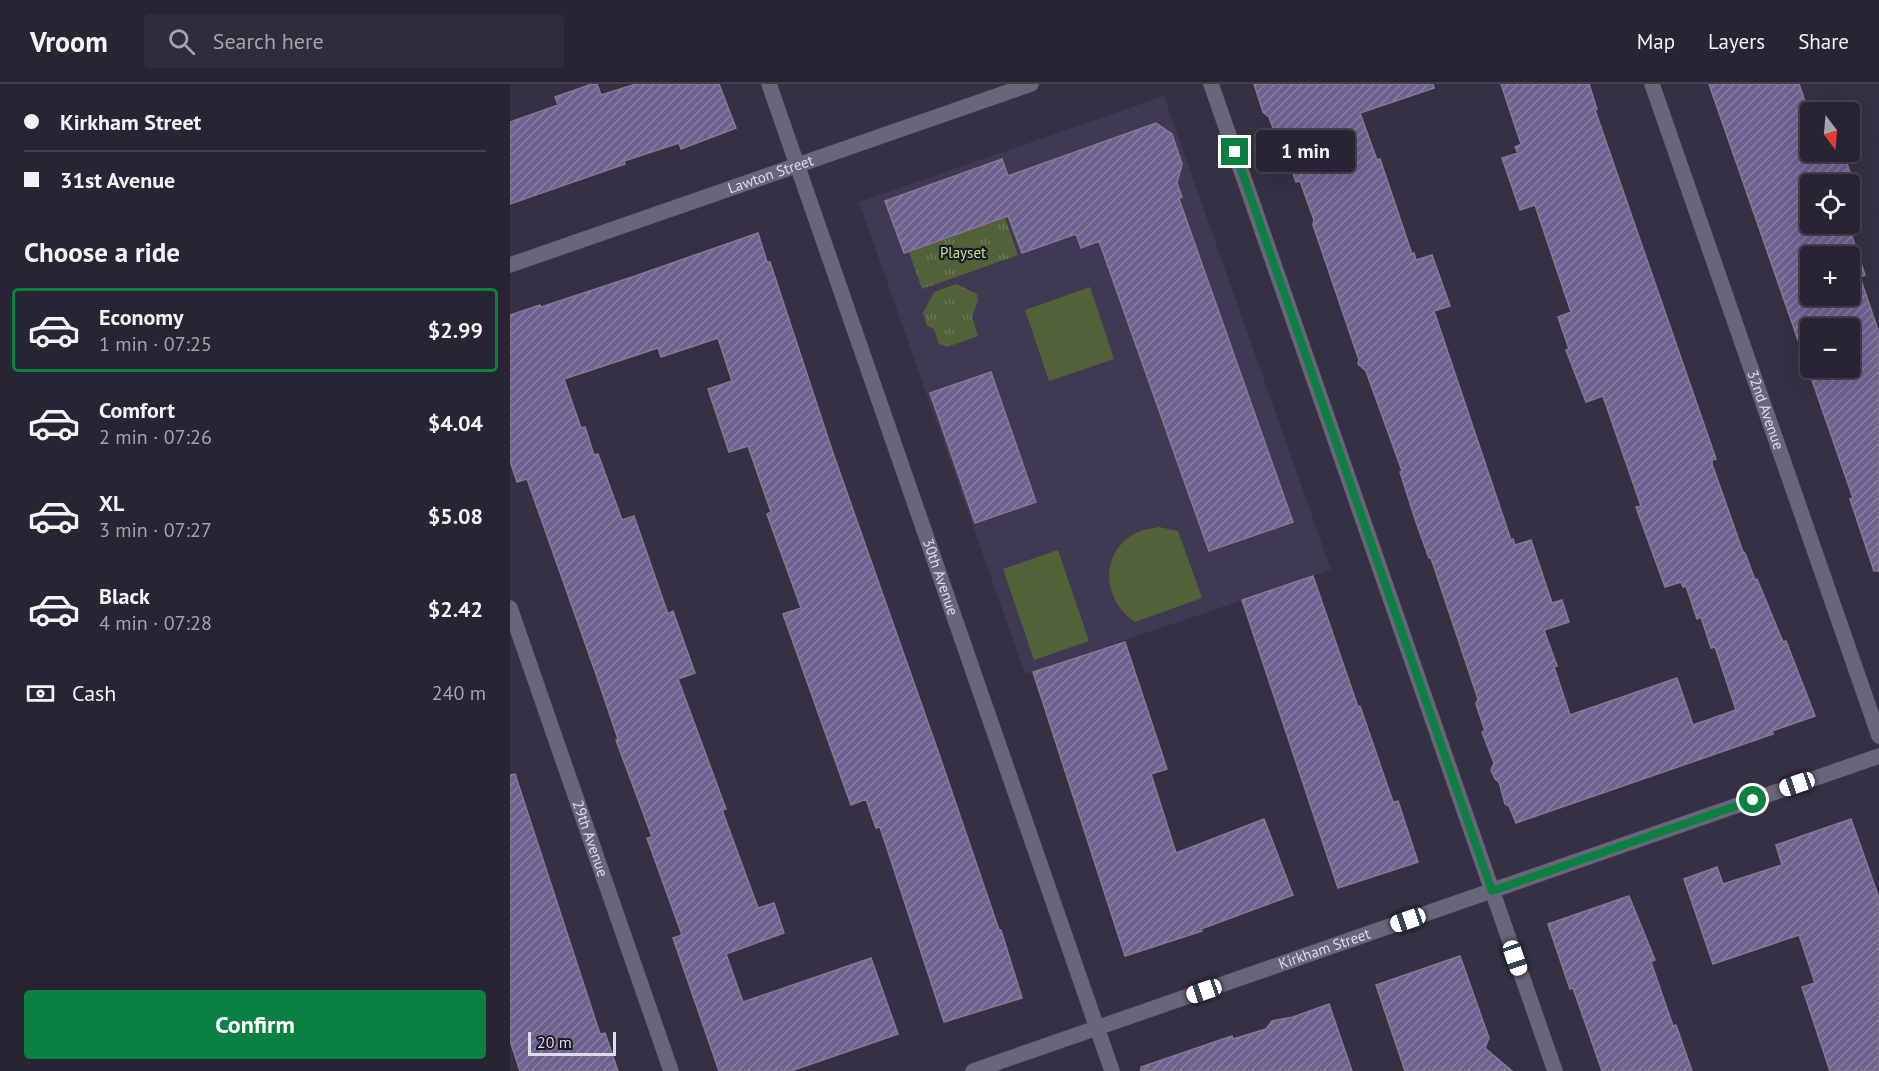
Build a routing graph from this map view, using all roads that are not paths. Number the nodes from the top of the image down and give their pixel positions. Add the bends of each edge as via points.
1 (769, 84) edge
2 (1030, 84) edge
3 (1211, 84) edge
4 (1652, 84) edge
5 (798, 165) junction
6 (510, 265) edge
7 (510, 608) edge
8 (1879, 735) edge
9 (1879, 756) edge
10 (1492, 891) junction
11 (1097, 1028) junction
12 (671, 1071) edge
13 (973, 1071) edge
14 (1112, 1071) edge
15 (1555, 1071) edge

1 - 5 street, 30th Avenue
2 - 5 street, Lawton Street
3 - 10 street
4 - 8 street, 32nd Avenue
5 - 6 street, Lawton Street
5 - 11 street, 30th Avenue
7 - 12 street, 29th Avenue
9 - 10 street, Kirkham Street
10 - 11 street, Kirkham Street
10 - 15 street
11 - 13 street, Kirkham Street
11 - 14 street, 30th Avenue

